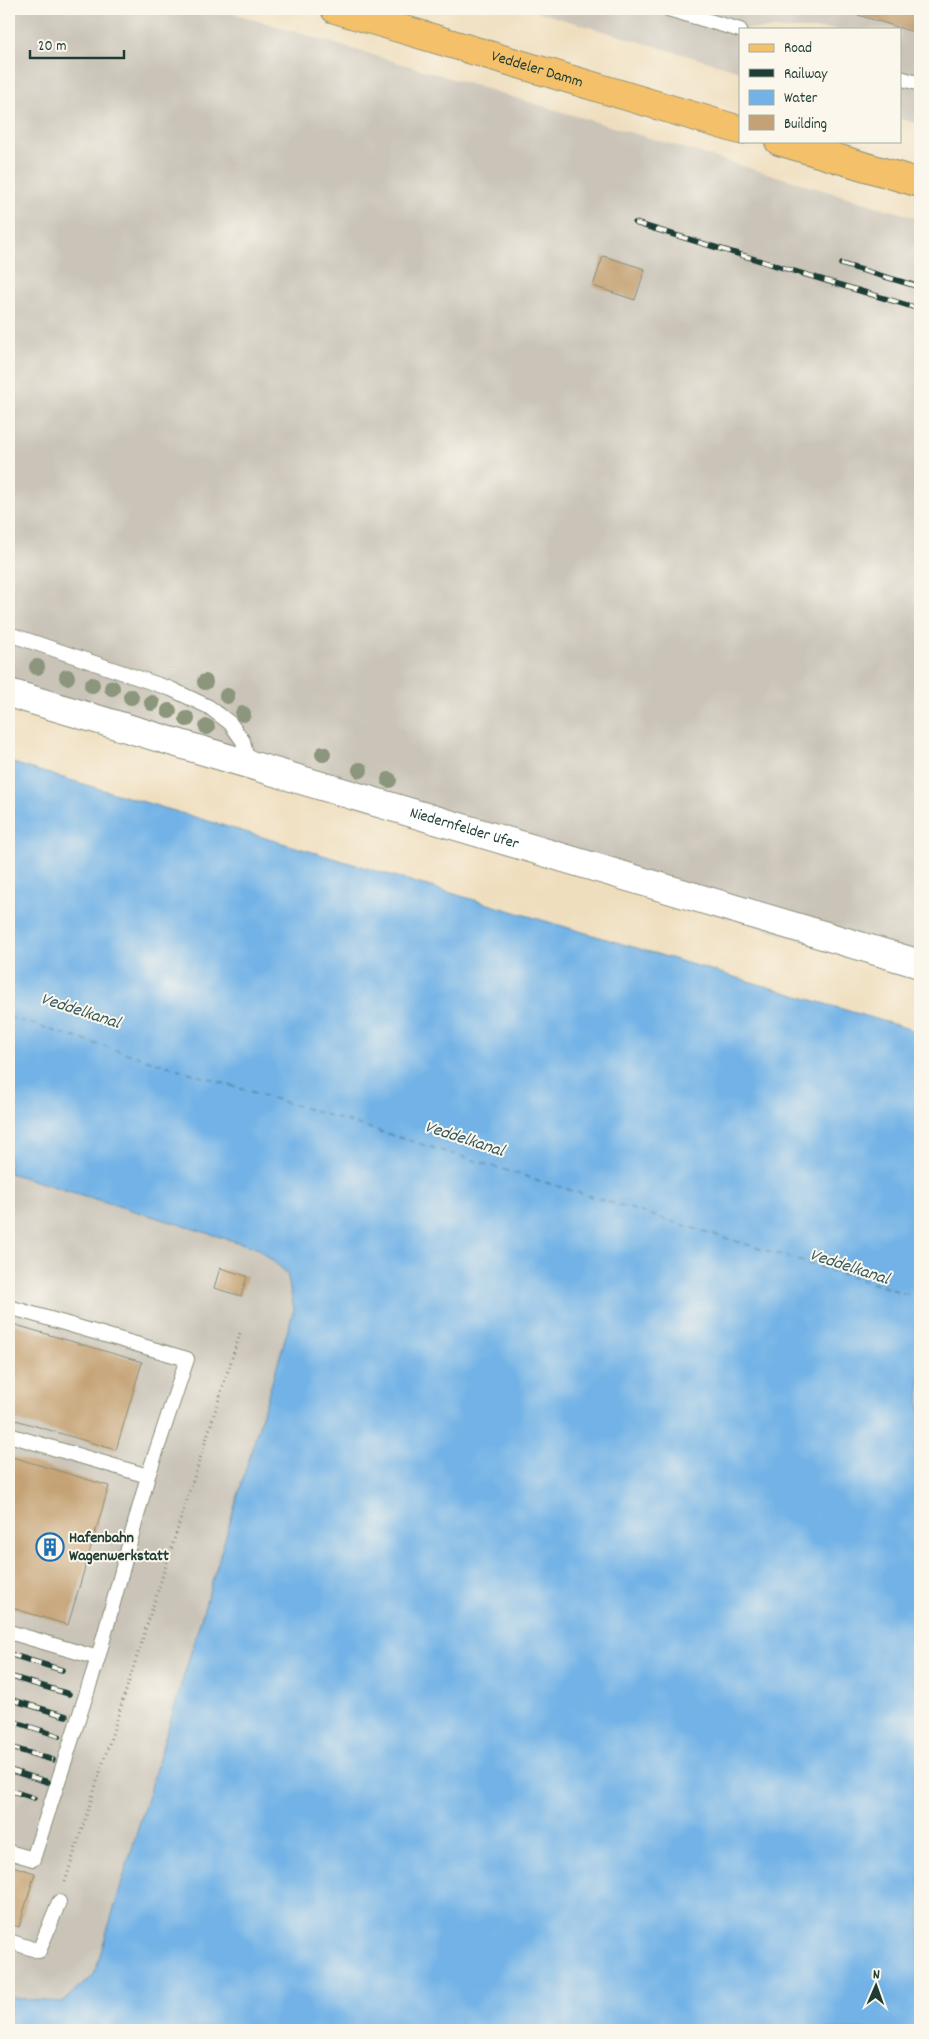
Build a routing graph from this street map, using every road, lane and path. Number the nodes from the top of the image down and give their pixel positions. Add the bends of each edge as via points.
1 (335, 9) edge
2 (668, 9) edge
3 (739, 30) edge
4 (902, 79) edge
5 (920, 84) edge
6 (739, 130) edge
7 (782, 142) edge
8 (920, 183) edge
9 (9, 634) edge
10 (9, 693) edge
11 (248, 764) junction
12 (920, 964) edge
13 (9, 1307) edge
14 (241, 1330) dead end
15 (9, 1435) edge
16 (148, 1476) junction
17 (9, 1632) edge
18 (98, 1658) junction
19 (9, 1852) edge
20 (59, 1902) joint
21 (9, 1942) edge

1 - 6 main road, Veddeler Damm
2 - 3 lane
4 - 5 lane
7 - 8 main road
9 - 11 lane via 171,689 209,707 230,723 243,741
10 - 11 street, Niedernfelder Ufer
11 - 12 street, Niedernfelder Ufer
13 - 16 lane via 187,1359
14 - 20 path
15 - 16 lane
16 - 18 lane
17 - 18 lane
18 - 19 lane via 33,1859
20 - 21 lane via 39,1950

